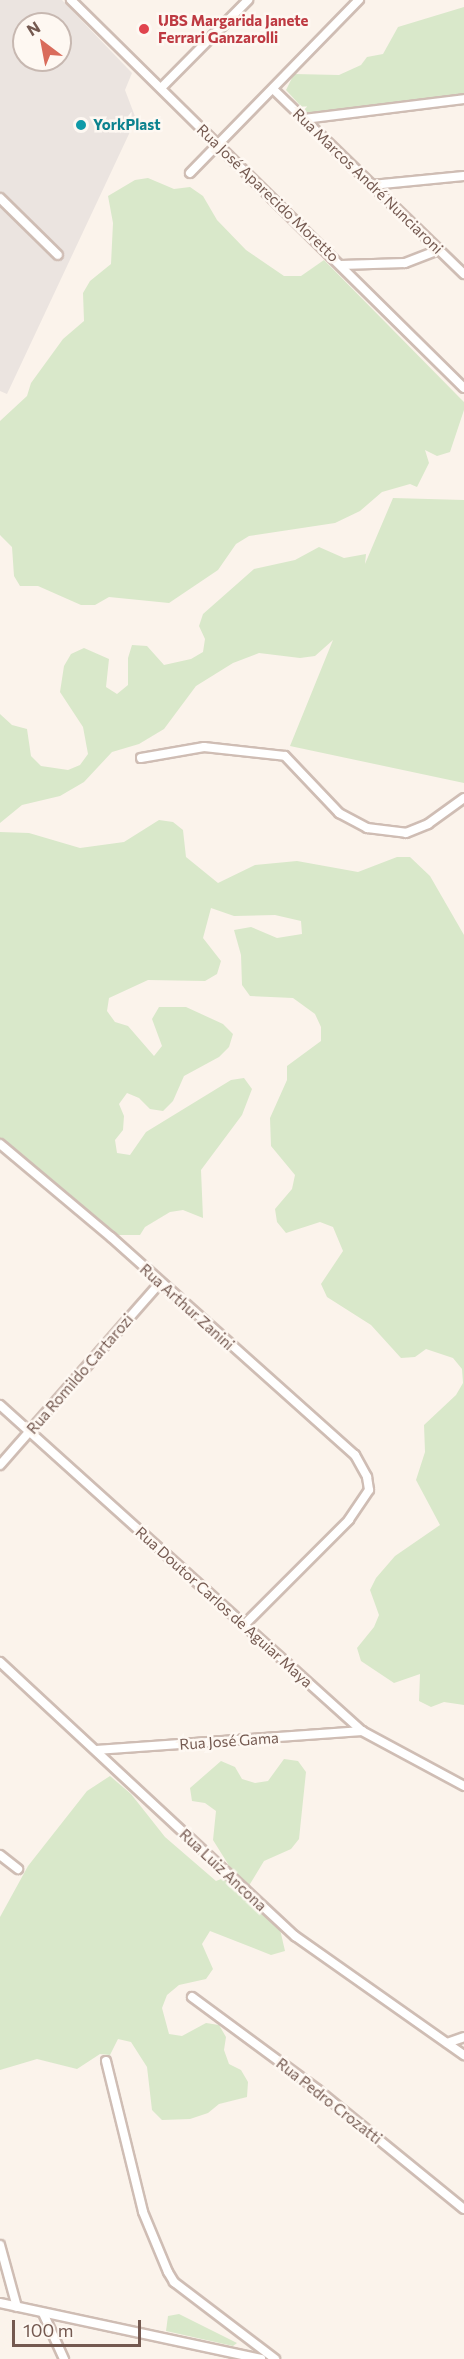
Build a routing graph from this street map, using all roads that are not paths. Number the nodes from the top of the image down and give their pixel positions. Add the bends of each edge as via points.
1 (71, 0) edge
2 (248, 0) edge
3 (359, 0) edge
4 (161, 88) junction
5 (273, 89) junction
6 (464, 99) edge
7 (304, 119) junction
8 (218, 144) junction
9 (190, 172) dead end
10 (464, 176) edge
11 (372, 185) junction
12 (0, 198) edge
13 (439, 250) junction
14 (58, 255) dead end
15 (341, 265) junction
16 (464, 274) edge
17 (464, 388) edge
18 (141, 758) dead end
19 (464, 798) edge
20 (0, 1144) edge
21 (160, 1283) junction
22 (0, 1406) edge
23 (30, 1432) junction
24 (0, 1466) edge
25 (244, 1625) junction
26 (0, 1662) edge
27 (362, 1731) junction
28 (96, 1750) junction
29 (464, 1786) edge
30 (0, 1855) edge
31 (18, 1869) dead end
32 (192, 1997) dead end
33 (464, 2037) edge
34 (447, 2043) junction
35 (464, 2055) edge
36 (106, 2061) dead end
37 (464, 2209) edge
38 (0, 2245) edge
39 (0, 2303) edge
40 (17, 2307) junction
41 (43, 2313) junction
42 (64, 2359) edge
43 (261, 2359) edge
44 (275, 2359) edge

1 - 4 street, Rua José Aparecido Moretto
2 - 4 street
3 - 5 street
4 - 8 street, Rua José Aparecido Moretto
5 - 7 street, Rua Marcos André Nunciaroni
5 - 8 street
6 - 7 street
7 - 11 street, Rua Marcos André Nunciaroni
8 - 9 street
8 - 15 street, Rua José Aparecido Moretto
10 - 11 street
11 - 13 street, Rua Marcos André Nunciaroni
12 - 14 street
13 - 15 street via 405,263
13 - 16 street, Rua Marcos André Nunciaroni
15 - 17 street, Rua José Aparecido Moretto
18 - 19 street via 204,747 285,756 339,813 367,828 406,833 428,824
20 - 21 street, Rua Arthur Zanini
21 - 23 street, Rua Romildo Cartarozi
21 - 25 street, Rua Arthur Zanini via 355,1455 367,1477 369,1490 350,1520
22 - 23 street, Rua Doutor Carlos de Aguiar Maya
23 - 24 street, Rua Romildo Cartarozi
23 - 25 street, Rua Doutor Carlos de Aguiar Maya
25 - 27 street, Rua Doutor Carlos de Aguiar Maya
26 - 28 street, Rua Luiz Ancona
27 - 28 street, Rua José Gama
27 - 29 street, Rua Doutor Carlos de Aguiar Maya
28 - 34 street, Rua Luiz Ancona via 295,1936
30 - 31 street
32 - 37 street, Rua Pedro Crozatti via 318,2090
33 - 34 street
34 - 35 street, Rua Luiz Ancona
36 - 44 street via 143,2212 168,2272 174,2282
38 - 40 street
39 - 40 street
40 - 41 street
41 - 42 street
41 - 43 street

